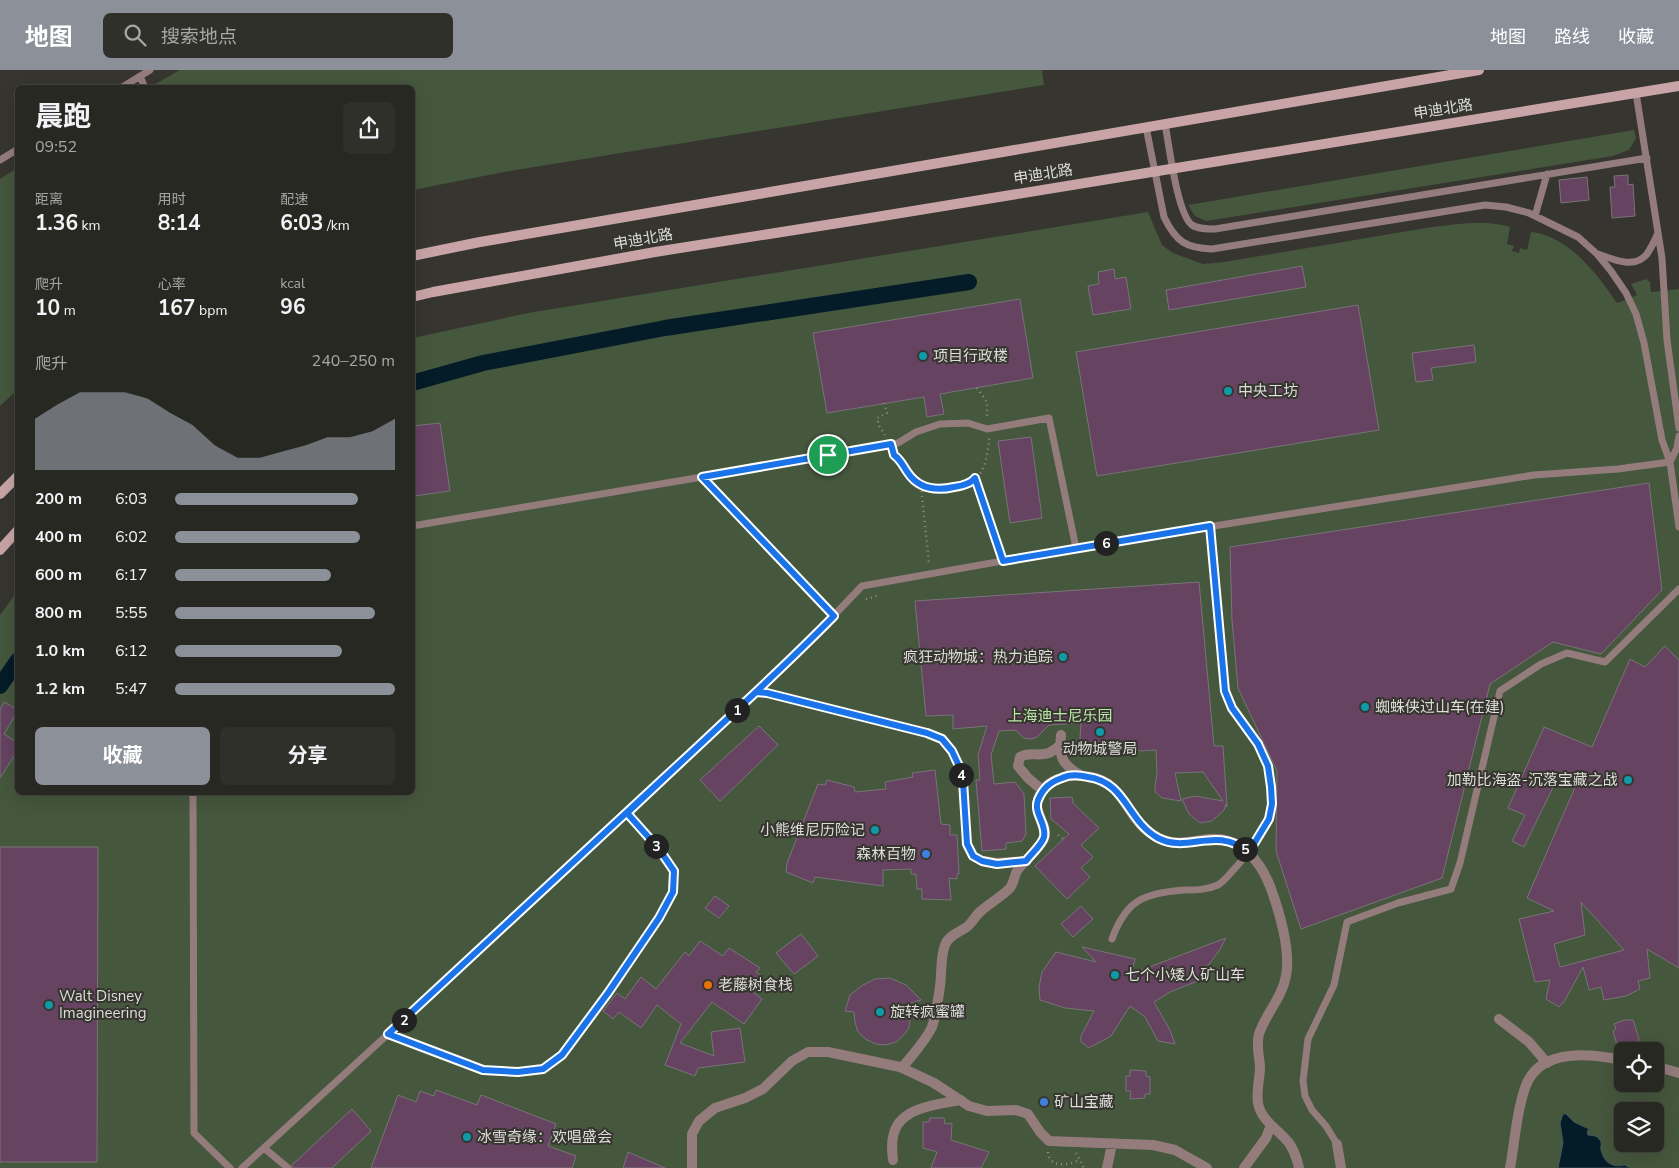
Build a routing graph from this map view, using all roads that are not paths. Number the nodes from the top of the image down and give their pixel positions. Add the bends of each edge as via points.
1 (150, 70) edge
2 (1479, 70) edge
3 (1449, 73) edge
4 (140, 76) junction
5 (126, 85) edge
6 (144, 85) edge
7 (1679, 86) edge
8 (1636, 93) junction
9 (1165, 124) junction
10 (1146, 127) junction
11 (15, 151) edge
12 (1648, 158) junction
13 (0, 160) edge
14 (1173, 168) junction
15 (1155, 171) junction
16 (1547, 174) junction
17 (1535, 216) junction
18 (1658, 233) junction
19 (1597, 254) junction
20 (415, 255) edge
21 (415, 296) edge
22 (1679, 428) edge
23 (1679, 436) edge
24 (1670, 462) junction
25 (702, 477) junction
26 (15, 479) edge
27 (0, 494) edge
28 (415, 525) edge
29 (1210, 526) junction
30 (1679, 527) edge
31 (15, 533) edge
32 (1076, 548) junction
33 (0, 550) edge
34 (1679, 589) edge
35 (834, 616) junction
36 (756, 692) junction
37 (1080, 775) junction
38 (1042, 790) junction
39 (193, 795) edge
40 (627, 813) junction
41 (1249, 852) junction
42 (982, 861) joint
43 (1026, 861) junction
44 (1112, 939) dead end
45 (1499, 1019) dead end
46 (388, 1034) junction
47 (1614, 1059) edge
48 (1547, 1063) junction
49 (902, 1068) junction
50 (1664, 1069) edge
51 (1679, 1073) edge
52 (961, 1100) junction
53 (1271, 1125) junction
54 (1112, 1144) junction
55 (1337, 1144) joint
56 (264, 1148) junction
57 (895, 1164) edge
58 (230, 1168) edge
59 (242, 1168) edge
60 (288, 1168) edge
61 (692, 1168) edge
62 (1108, 1168) edge
63 (1207, 1168) edge
64 (1244, 1168) edge
65 (1299, 1168) edge
66 (1341, 1168) edge
67 (1510, 1168) edge

1 - 4 lane
2 - 3 street, 申迪北路
3 - 9 street, 申迪北路
4 - 5 lane
4 - 6 lane
7 - 8 street, 申迪北路
8 - 12 lane
8 - 14 street, 申迪北路
9 - 10 street, 申迪北路
9 - 14 lane
10 - 15 lane
10 - 20 street, 申迪北路
11 - 13 lane
12 - 16 lane
12 - 18 lane
14 - 15 street, 申迪北路
14 - 16 lane via 1182,209 1192,225 1202,229
15 - 17 lane via 1164,218 1170,231 1195,248 1212,249 1477,206 1506,207
15 - 21 street, 申迪北路 via 655,252
16 - 17 lane
17 - 19 lane via 1578,237
18 - 19 lane via 1646,256 1638,261 1630,263
18 - 22 lane via 1667,340
19 - 24 lane via 1626,293 1636,314 1662,440
23 - 24 lane
24 - 29 lane via 1534,475
24 - 30 lane
25 - 28 lane
25 - 32 lane via 898,443 916,432 940,424 968,423 987,429 1049,418
25 - 35 lane
26 - 27 street
29 - 32 lane
29 - 41 lane via 1225,691 1232,708 1258,744 1268,766 1271,787 1269,819
31 - 33 street
32 - 35 lane via 862,586
34 - 55 lane via 1605,662 1567,653 1542,664 1500,691 1451,889 1398,903 1347,922 1334,985 1308,1039 1303,1080 1305,1096 1312,1110
35 - 36 lane
36 - 40 lane
36 - 42 lane via 942,739 952,751 963,781 967,844 973,856
37 - 38 street via 1066,776
37 - 38 street via 1064,762 1060,740 1050,752 1039,755 1027,753 1020,757 1018,766
37 - 41 street via 1098,778 1115,788 1135,818 1159,838 1176,843 1226,840
38 - 43 street via 1037,803 1045,830 1044,838
39 - 58 lane via 194,1133
40 - 46 lane
40 - 46 lane via 674,871 673,892 608,993 562,1055 543,1069 518,1072 483,1070
41 - 44 lane via 1220,884 1202,890 1160,893 1132,904
41 - 53 street via 1269,884 1285,941 1287,974 1281,994 1259,1033 1257,1049 1260,1067 1258,1105
42 - 43 street via 997,864
43 - 49 street via 1017,870 1011,886 979,912 968,927 945,943 933,1026
45 - 48 street via 1529,1042
46 - 56 lane
47 - 48 street via 1565,1056
48 - 67 street via 1540,1065 1525,1086
49 - 52 street via 934,1082
49 - 61 street via 828,1052 808,1052 792,1061 763,1089 715,1108 699,1121 692,1134
50 - 51 street
52 - 54 street via 987,1111 1016,1110 1028,1114 1049,1141
52 - 57 street via 919,1109 905,1116 894,1131
53 - 64 street via 1266,1138
53 - 65 street via 1289,1144
54 - 62 street
54 - 63 street via 1152,1145 1175,1150
55 - 66 street
56 - 59 lane
56 - 60 lane

